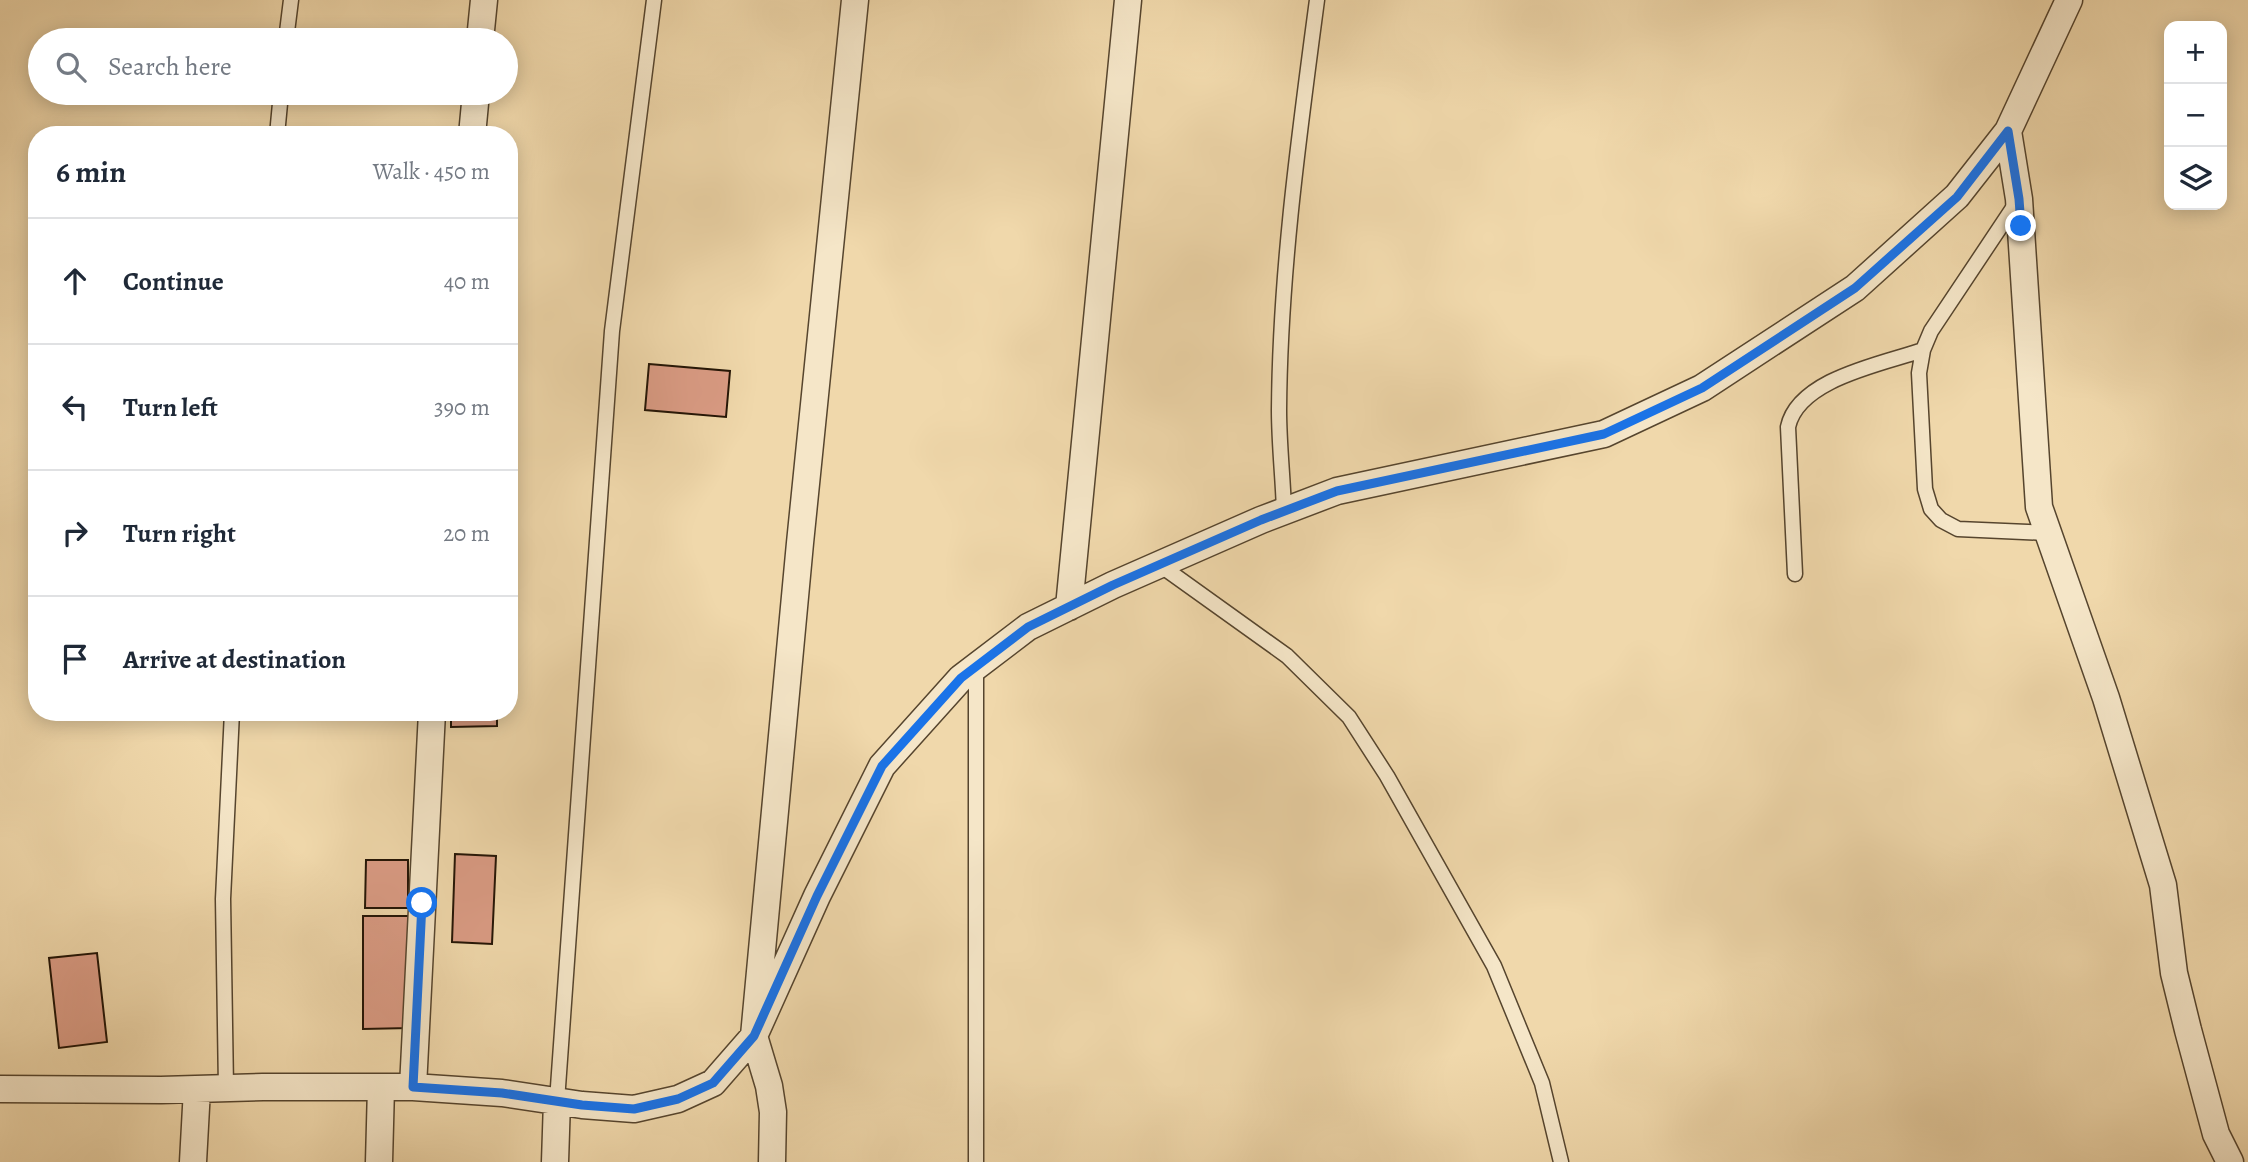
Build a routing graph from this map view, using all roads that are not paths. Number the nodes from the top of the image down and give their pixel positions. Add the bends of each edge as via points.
1 (291, 0) edge
2 (484, 0) edge
3 (654, 0) edge
4 (855, 0) edge
5 (1128, 0) edge
6 (1317, 0) edge
7 (2069, 0) edge
8 (288, 28) edge
9 (481, 28) edge
10 (280, 105) edge
11 (474, 105) edge
12 (278, 126) edge
13 (473, 126) edge
14 (2008, 131) junction
15 (2019, 199) junction
16 (1923, 350) junction
17 (1284, 512) junction
18 (2048, 533) junction
19 (1160, 565) junction
20 (1795, 574) dead end
21 (1069, 607) junction
22 (976, 666) junction
23 (232, 721) edge
24 (432, 721) edge
25 (754, 1036) junction
26 (381, 1087) junction
27 (413, 1087) junction
28 (226, 1088) junction
29 (0, 1089) edge
30 (197, 1089) junction
31 (557, 1101) junction
32 (2222, 1159) edge
33 (193, 1162) edge
34 (379, 1162) edge
35 (555, 1162) edge
36 (772, 1162) edge
37 (976, 1162) edge
38 (1561, 1162) edge

1 - 8 lane
2 - 9 street
3 - 31 lane via 612,331
4 - 25 street
5 - 21 street
6 - 17 lane via 1290,209 1281,334
7 - 14 street
10 - 12 lane
11 - 13 street
14 - 15 street
14 - 17 street via 1957,197 1855,288 1702,388 1604,434 1337,491
15 - 16 lane
15 - 18 street via 2039,508
16 - 18 lane via 1919,373 1924,489 1931,509 1958,529
16 - 20 lane via 1825,383 1791,413
17 - 19 street
18 - 32 street via 2106,698 2163,885 2174,973
19 - 21 street
19 - 38 lane via 1287,656 1349,717 1494,967 1542,1083
21 - 22 street via 1028,627
22 - 25 street via 882,766
22 - 37 lane
23 - 28 lane via 223,899
24 - 27 street
25 - 31 street via 713,1083 678,1099 634,1109
25 - 36 street via 773,1112
26 - 27 street
26 - 28 street
26 - 34 street
27 - 31 street
28 - 30 street
29 - 30 street
30 - 33 street
31 - 35 street

